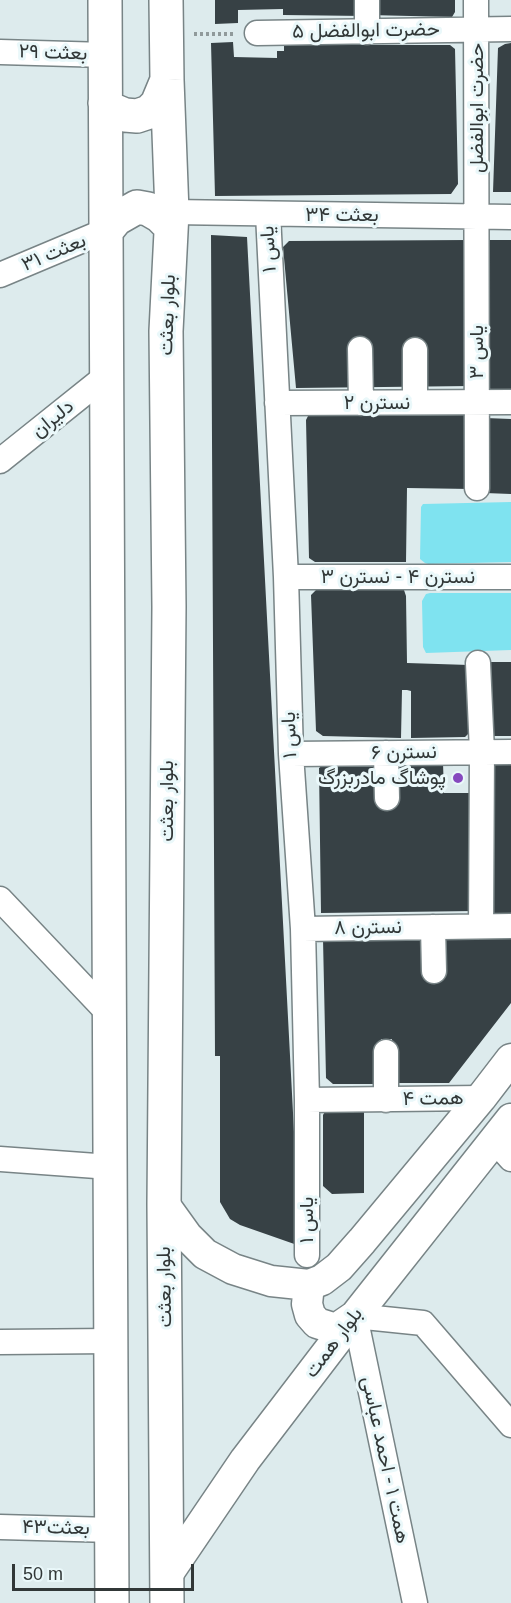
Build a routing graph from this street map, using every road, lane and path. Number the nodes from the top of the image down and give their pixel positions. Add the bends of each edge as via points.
1 (105, 0) edge
2 (166, 0) edge
3 (367, 0) edge
4 (476, 0) edge
5 (476, 29) junction
6 (511, 29) edge
7 (367, 32) junction
8 (257, 33) joint
9 (166, 35) junction
10 (0, 52) edge
11 (105, 55) junction
12 (167, 80) junction
13 (105, 103) junction
14 (268, 214) junction
15 (477, 216) junction
16 (511, 217) edge
17 (172, 219) junction
18 (107, 230) junction
19 (0, 275) edge
20 (360, 349) dead end
21 (415, 350) dead end
22 (106, 376) junction
23 (415, 402) junction
24 (477, 402) junction
25 (511, 402) edge
26 (277, 403) junction
27 (362, 403) junction
28 (0, 461) edge
29 (477, 488) dead end
30 (286, 577) junction
31 (511, 577) edge
32 (478, 663) dead end
33 (482, 752) junction
34 (511, 752) edge
35 (386, 753) junction
36 (291, 754) junction
37 (387, 798) dead end
38 (0, 899) edge
39 (481, 926) junction
40 (511, 926) edge
41 (433, 927) junction
42 (303, 929) junction
43 (434, 971) dead end
44 (110, 1015) junction
45 (386, 1052) dead end
46 (511, 1059) edge
47 (481, 1098) junction
48 (307, 1100) junction
49 (386, 1100) junction
50 (505, 1139) edge
51 (0, 1159) edge
52 (110, 1167) junction
53 (164, 1204) junction
54 (307, 1255) dead end
55 (309, 1285) junction
56 (355, 1316) junction
57 (111, 1341) junction
58 (0, 1342) edge
59 (511, 1425) edge
60 (0, 1527) edge
61 (112, 1530) junction
62 (167, 1589) edge
63 (413, 1593) edge
64 (112, 1603) edge
65 (428, 1603) edge

1 - 11 main road
2 - 9 main road, بلوار بعثت
3 - 7 street
4 - 5 street, حضرت ابوالفضل
5 - 6 street, حضرت ابوالفضل ۵
5 - 7 street, حضرت ابوالفضل ۵
5 - 15 street, حضرت ابوالفضل
7 - 8 street, حضرت ابوالفضل ۵
8 - 9 path
9 - 12 main road, بلوار بعثت
10 - 11 street, بعثت ۲۹
11 - 13 main road
12 - 13 main road via 157,104 149,112 125,115
12 - 17 main road, بلوار بعثت
13 - 18 main road
14 - 15 street, بعثت ۳۴
14 - 17 street, بعثت ۳۴
14 - 26 street, یاس ۱
15 - 16 street, بعثت ۳۴
15 - 24 street, یاس ۳
17 - 18 main road via 137,207 116,219
17 - 53 main road, بلوار بعثت via 166,331 169,619
18 - 19 street, بعثت ۳۱
18 - 22 main road
20 - 27 street
21 - 23 street
22 - 28 street, دلیران
22 - 44 main road
23 - 24 street, نسترن ۲
23 - 27 street, نسترن ۲
24 - 25 street, نسترن ۲
24 - 29 street, یاس ۳
26 - 27 street, نسترن ۲
26 - 30 street, یاس ۱
30 - 31 street, نسترن ۴ - نسترن ۳
30 - 36 street, یاس ۱
32 - 33 street
33 - 34 street, نسترن ۶
33 - 35 street, نسترن ۶
33 - 39 street
35 - 36 street, نسترن ۶
35 - 37 street
36 - 42 street, یاس ۱
38 - 44 street
39 - 40 street, نسترن ۸
39 - 41 street, نسترن ۸
41 - 42 street, نسترن ۸
41 - 43 street
42 - 48 street, یاس ۱
44 - 52 main road
45 - 49 street
46 - 47 street
47 - 49 street, همت ۴
47 - 55 street via 339,1267
48 - 49 street, همت ۴
48 - 54 street, یاس ۱
50 - 56 street, بلوار همت
51 - 52 street
52 - 57 main road
53 - 55 street via 205,1254 233,1269 271,1281
53 - 62 main road, بلوار بعثت
55 - 56 street via 307,1304 317,1323 336,1329
56 - 59 street via 423,1323
56 - 62 street, بلوار همت via 245,1460
56 - 63 street, همت ۱ - احمد عباسی
57 - 58 street
57 - 61 main road
60 - 61 street, بعثت۴۳
61 - 64 main road
63 - 65 street

